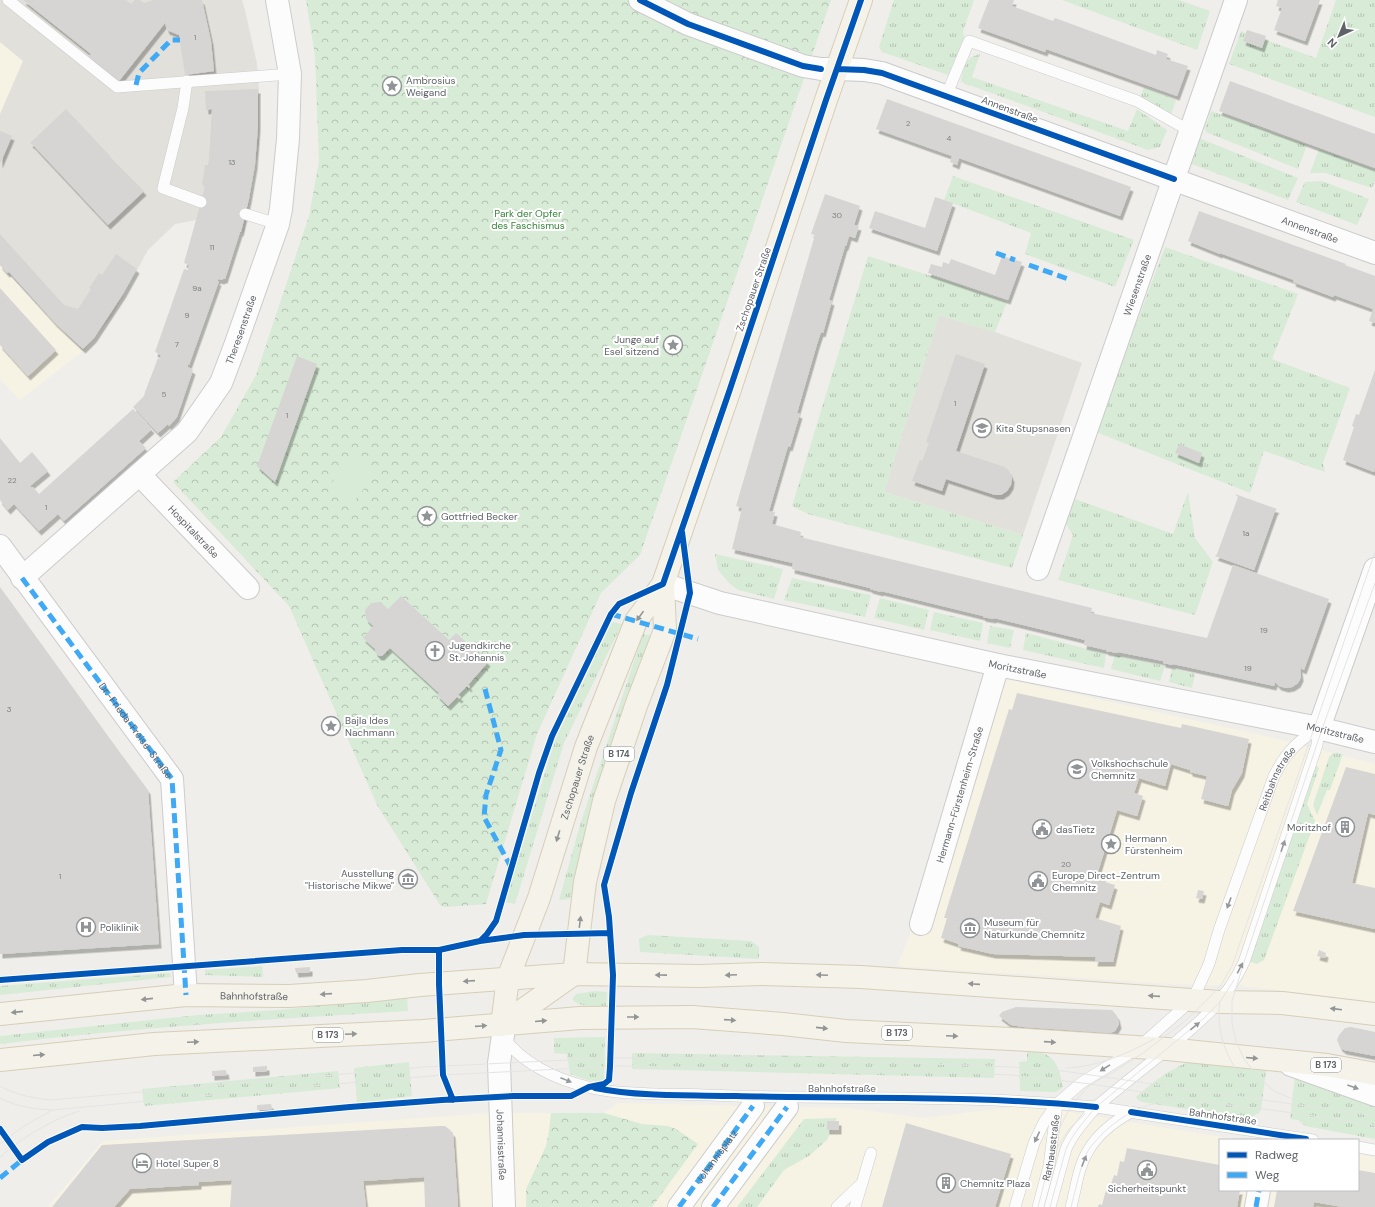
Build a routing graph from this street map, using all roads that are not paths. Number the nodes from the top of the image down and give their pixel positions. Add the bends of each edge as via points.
1 (8, 0) edge
2 (277, 0) edge
3 (640, 0) edge
4 (861, 0) edge
5 (1236, 0) edge
6 (837, 69) junction
7 (290, 74) junction
8 (187, 81) junction
9 (946, 96) junction
10 (1190, 131) junction
11 (1174, 179) junction
12 (201, 202) dead end
13 (245, 214) dead end
14 (278, 224) junction
15 (1375, 253) edge
16 (140, 475) junction
17 (0, 546) edge
18 (1038, 569) dead end
19 (1375, 569) edge
20 (22, 578) junction
21 (663, 584) junction
22 (248, 588) dead end
23 (665, 630) junction
24 (998, 665) junction
25 (1319, 728) junction
26 (1375, 742) edge
27 (585, 882) junction
28 (921, 924) dead end
29 (574, 974) junction
30 (508, 978) junction
31 (186, 995) junction
32 (1193, 999) junction
33 (537, 1001) junction
34 (1220, 1002) junction
35 (0, 1014) edge
36 (1375, 1014) edge
37 (580, 1018) junction
38 (503, 1030) junction
39 (1138, 1048) junction
40 (1168, 1049) junction
41 (0, 1060) edge
42 (1277, 1060) junction
43 (1375, 1074) edge
44 (1375, 1095) edge
45 (1057, 1104) junction
46 (752, 1106) dead end
47 (786, 1107) dead end
48 (1096, 1107) junction
49 (1131, 1112) junction
50 (1306, 1139) edge
51 (1359, 1147) edge
52 (1375, 1150) edge
53 (871, 1153) dead end
54 (861, 1184) junction
55 (1259, 1191) edge
56 (1072, 1202) edge
57 (504, 1207) edge
58 (679, 1207) edge
59 (713, 1207) edge
60 (837, 1207) edge
61 (854, 1207) edge
62 (1015, 1207) edge
63 (1038, 1207) edge
64 (1050, 1207) edge
65 (1256, 1207) edge

1 - 8 lane via 117,87
2 - 7 street, Theresenstraße
3 - 6 street via 688,24 803,66
4 - 6 main road, Zschopauer Straße / B 174
5 - 10 street, Wiesenstraße
6 - 9 street, Annenstraße via 882,73
6 - 21 main road, Zschopauer Straße / B 174
7 - 8 lane
7 - 14 street, Theresenstraße via 288,139
8 - 12 lane via 183,108 163,188
9 - 10 lane via 969,41 1137,101
9 - 11 street, Annenstraße
10 - 11 street, Wiesenstraße
11 - 15 street, Annenstraße
11 - 18 street, Wiesenstraße
13 - 14 lane
14 - 16 street, Theresenstraße via 221,382 187,432
16 - 20 street, Theresenstraße
16 - 22 street, Hospitalstraße
17 - 20 street, Dr.-Frieda-Freise-Straße
19 - 25 street
20 - 31 street, Dr.-Frieda-Freise-Straße via 172,779
21 - 23 main road, Zschopauer Straße / B 174
21 - 24 street, Moritzstraße via 720,603
21 -> 30 main road, Zschopauer Straße / B 174 via 636,621 613,676 586,747 539,898
23 - 27 main road, Zschopauer Straße / B 174 via 636,703 604,801
23 - 27 lane, Zschopauer Straße via 661,660 594,869
24 - 25 street, Moritzstraße
24 - 28 street, Hermann-Fürstenheim-Straße
25 - 26 street, Moritzstraße
25 -> 32 lane, Reitbahnstraße via 1295,745 1283,759 1274,776 1209,964
34 -> 25 lane, Rathausstraße via 1244,962 1317,745
29 -> 27 main road, Zschopauer Straße / B 174
29 - 30 main road, Bahnhofstraße
32 -> 29 main road, Bahnhofstraße via 861,977
29 - 33 main road
30 -> 31 main road, Bahnhofstraße via 289,996
30 - 33 main road
30 - 38 main road, Zschopauer Straße
31 -> 35 main road, Bahnhofstraße
32 - 34 main road, Bahnhofstraße
32 - 39 lane
33 - 37 main road
33 - 38 main road
36 -> 34 main road, Bahnhofstraße via 1282,1003
40 -> 34 lane, Rathausstraße
38 -> 37 main road, B 173
37 -> 39 main road, B 173 via 692,1017 846,1031
41 -> 38 main road, B 173 via 154,1044 423,1031
38 -> 45 lane, Bahnhofstraße via 519,1054 528,1062 575,1084 619,1092 802,1098 990,1099
38 - 57 street, Johannisstraße via 499,1063
39 - 40 main road, B 173
39 -> 45 lane via 1081,1083
40 -> 42 main road, B 173
40 - 48 lane, Rathausstraße
42 - 43 main road, B 173
42 -> 44 street
45 - 48 lane, Bahnhofstraße
45 -> 62 lane, Rathausstraße via 1044,1122 1034,1143
45 - 63 lane, Rathausstraße via 1049,1166
46 - 58 street, Johannisplatz
47 - 59 street
48 - 49 lane, Bahnhofstraße
48 - 64 lane, Rathausstraße via 1070,1140
49 - 50 lane, Bahnhofstraße
56 -> 49 lane via 1087,1152 1109,1128
51 - 52 lane
53 - 54 lane
54 - 60 lane
54 - 61 lane
55 - 65 street

